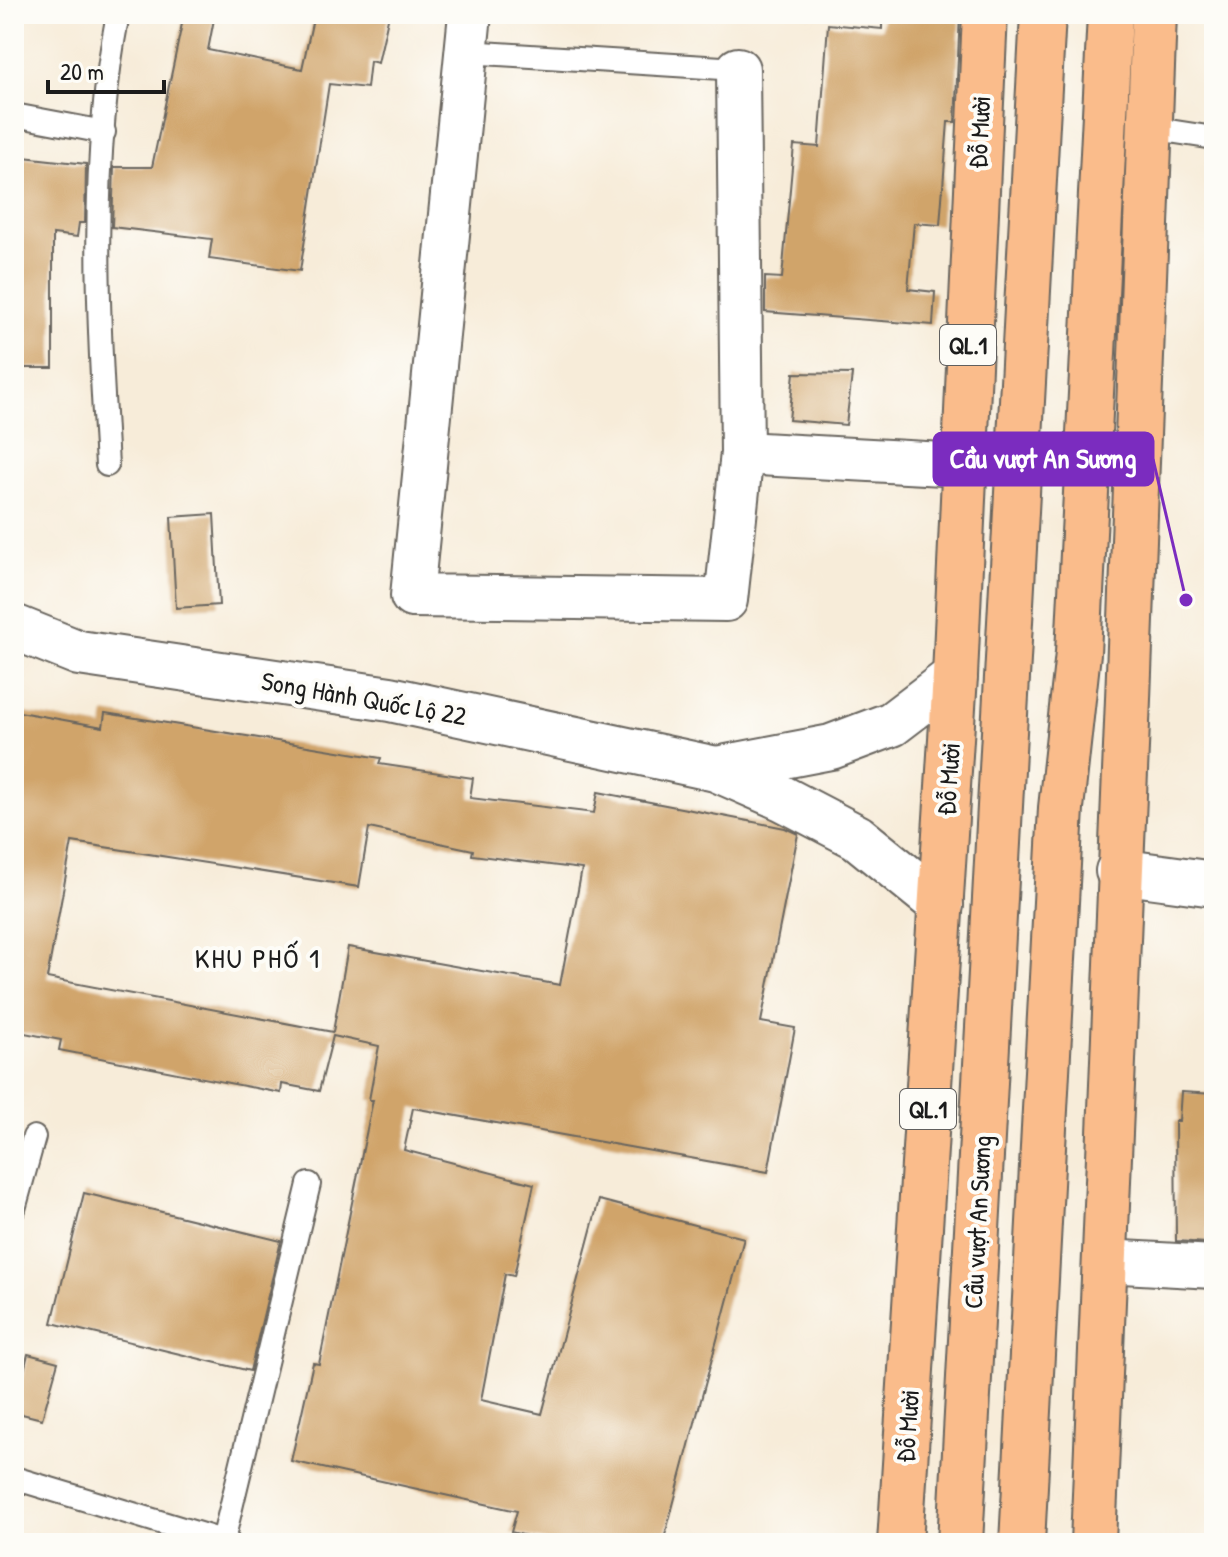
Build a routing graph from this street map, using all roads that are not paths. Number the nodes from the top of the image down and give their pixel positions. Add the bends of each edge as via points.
1 (118, 14) edge
2 (985, 14) edge
3 (1043, 14) edge
4 (1110, 14) edge
5 (1154, 14) edge
6 (468, 33) edge
7 (738, 69) joint
8 (14, 115) edge
9 (1150, 128) junction
10 (104, 132) junction
11 (1214, 138) edge
12 (742, 453) junction
13 (107, 465) dead end
14 (962, 465) junction
15 (1139, 476) junction
16 (1011, 568) junction
17 (14, 627) edge
18 (1078, 653) junction
19 (955, 676) junction
20 (716, 769) junction
21 (998, 805) junction
22 (1118, 871) junction
23 (1214, 884) edge
24 (941, 905) junction
25 (34, 1137) dead end
26 (309, 1184) dead end
27 (14, 1209) edge
28 (1104, 1261) junction
29 (1214, 1267) edge
30 (14, 1478) edge
31 (226, 1542) edge
32 (900, 1543) edge
33 (960, 1543) edge
34 (1022, 1543) edge
35 (1093, 1543) edge

1 - 10 lane via 106,74
2 - 14 highway, Đỗ Mười / QL.1
3 - 16 highway, Đỗ Mười / QL.1
4 - 18 highway
5 - 9 highway
6 - 7 lane
6 - 12 street via 412,596 726,600
7 - 12 street
8 - 10 lane
9 - 11 lane
9 - 15 highway
10 - 13 lane via 97,313
12 - 14 street
14 - 19 highway, Đỗ Mười / QL.1
15 - 18 highway
15 - 22 highway
16 - 19 highway, QL.1
16 - 21 highway, Đỗ Mười / QL.1
17 - 20 street, Song Hành Quốc Lộ 22 via 79,653 390,699
18 - 22 highway
18 - 34 highway via 1061,808
19 - 20 street via 892,724 831,747
19 - 21 highway
19 - 24 highway, Đỗ Mười / QL.1
20 - 24 street via 857,837
21 - 33 highway, Cầu vượt An Sương / QL.1
22 - 23 street
22 - 28 highway
24 - 32 highway, Đỗ Mười / QL.1
25 - 27 lane
26 - 31 lane
28 - 29 street
28 - 35 highway
30 - 31 lane

